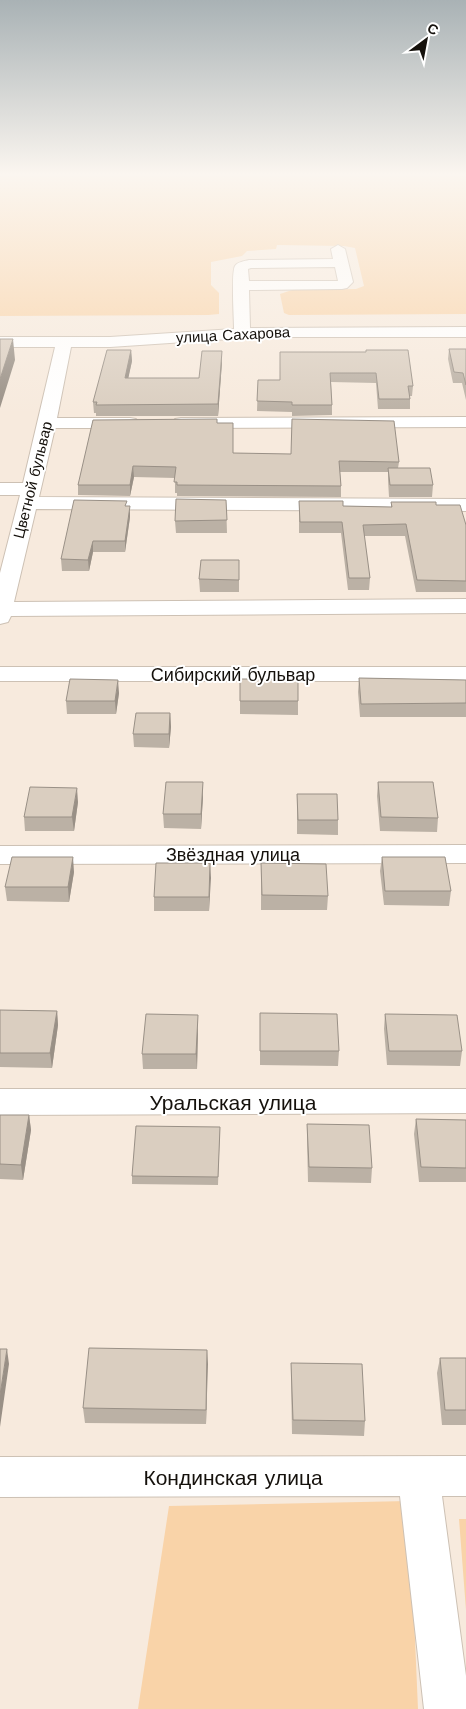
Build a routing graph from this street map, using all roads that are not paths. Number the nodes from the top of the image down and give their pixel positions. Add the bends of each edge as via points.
1 (240, 286) junction
2 (466, 332) edge
3 (242, 333) junction
4 (0, 342) edge
5 (64, 342) junction
6 (466, 422) edge
7 (47, 423) junction
8 (147, 423) edge
9 (166, 423) edge
10 (0, 489) edge
11 (29, 496) junction
12 (466, 505) edge
13 (466, 606) edge
14 (1, 613) edge
15 (0, 674) edge
16 (466, 674) edge
17 (466, 854) edge
18 (0, 855) edge
19 (466, 1101) edge
20 (0, 1102) edge
21 (419, 1476) junction
22 (466, 1476) edge
23 (0, 1477) edge
24 (447, 1709) edge

1 - 1 street via 342,285 346,282 340,256 244,265 240,268
1 - 3 street
2 - 3 street, улица Сахарова
3 - 5 street, улица Сахарова
4 - 5 street, улица Сахарова
5 - 7 street, Цветной бульвар
6 - 9 street
7 - 8 street
7 - 11 street, Цветной бульвар
10 - 11 street
11 - 12 street
11 - 14 street, Цветной бульвар
13 - 14 street
15 - 16 street, Сибирский бульвар
17 - 18 street, Звёздная улица
19 - 20 street, Уральская улица
21 - 22 street, Кондинская улица
21 - 23 street, Кондинская улица
21 - 24 street

